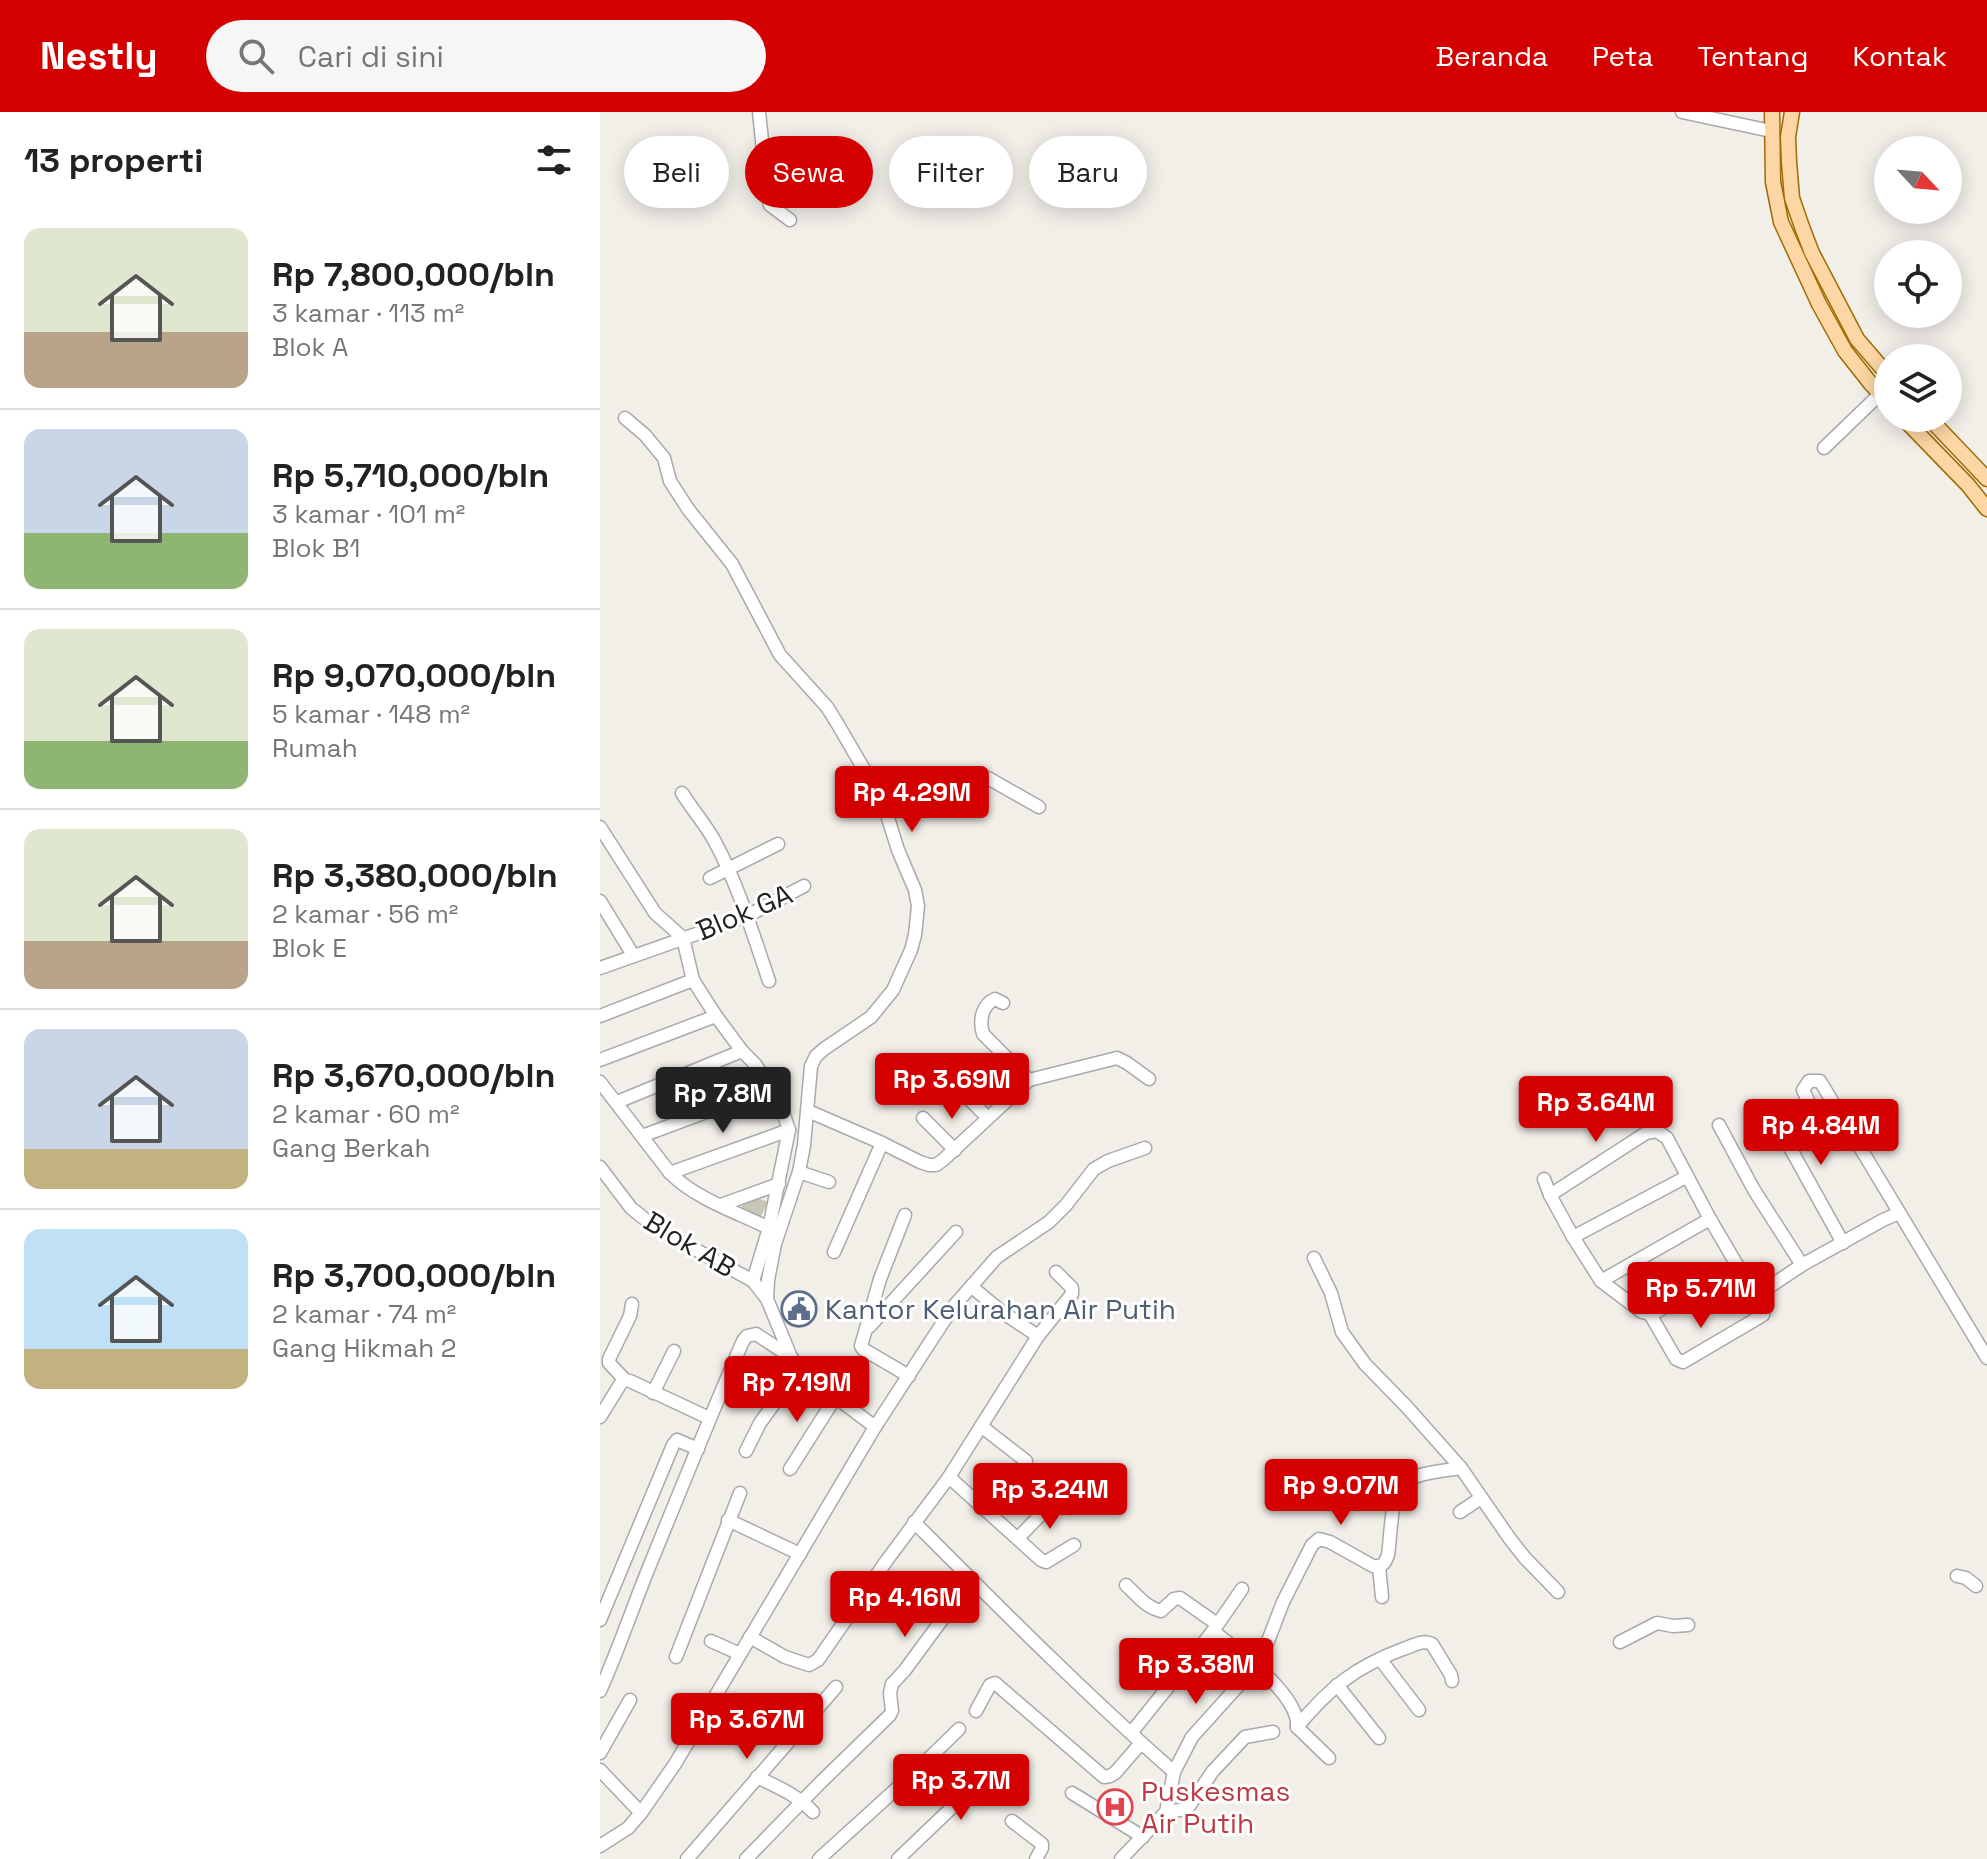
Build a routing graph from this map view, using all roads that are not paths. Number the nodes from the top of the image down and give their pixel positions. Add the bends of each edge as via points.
1 (759, 112) edge
2 (1682, 112) edge
3 (1772, 112) edge
4 (1792, 112) edge
5 (1771, 131) junction
6 (790, 220) dead end
7 (1874, 359) edge
8 (1874, 386) edge
9 (1874, 406) edge
10 (625, 418) dead end
11 (1917, 432) edge
12 (1942, 432) edge
13 (1824, 448) dead end
14 (1987, 479) edge
15 (1987, 509) edge
16 (988, 778) dead end
17 (682, 793) dead end
18 (1039, 807) dead end
19 (600, 827) edge
20 (778, 844) dead end
21 (728, 870) junction
22 (710, 878) dead end
23 (804, 886) dead end
24 (600, 901) edge
25 (747, 916) junction
26 (683, 938) junction
27 (633, 955) junction
28 (600, 968) edge
29 (693, 980) junction
30 (769, 981) dead end
31 (1003, 1003) dead end
32 (600, 1016) edge
33 (716, 1016) junction
34 (742, 1051) junction
35 (600, 1060) edge
36 (1149, 1079) dead end
37 (1029, 1080) junction
38 (951, 1081) dead end
39 (600, 1082) edge
40 (771, 1088) junction
41 (617, 1102) junction
42 (1768, 1108) dead end
43 (808, 1111) junction
44 (923, 1118) dead end
45 (988, 1118) junction
46 (1719, 1125) dead end
47 (789, 1130) junction
48 (1823, 1132) dead end
49 (642, 1136) junction
50 (882, 1143) junction
51 (1145, 1148) dead end
52 (955, 1150) junction
53 (600, 1167) edge
54 (799, 1172) junction
55 (670, 1173) junction
56 (1686, 1177) junction
57 (1544, 1179) dead end
58 (829, 1182) dead end
59 (779, 1184) junction
60 (1550, 1195) junction
61 (721, 1205) junction
62 (1899, 1213) junction
63 (905, 1215) dead end
64 (1710, 1219) junction
65 (769, 1228) junction
66 (956, 1232) dead end
67 (1573, 1237) junction
68 (1843, 1243) junction
69 (834, 1252) dead end
70 (1314, 1258) dead end
71 (1802, 1265) junction
72 (1738, 1266) junction
73 (1056, 1272) dead end
74 (753, 1281) junction
75 (1601, 1281) junction
76 (972, 1287) junction
77 (1762, 1290) junction
78 (767, 1299) junction
79 (632, 1304) dead end
80 (1650, 1314) junction
81 (866, 1329) junction
82 (1038, 1336) junction
83 (674, 1351) dead end
84 (791, 1357) junction
85 (1987, 1358) edge
86 (799, 1369) junction
87 (909, 1376) junction
88 (625, 1380) junction
89 (653, 1393) junction
90 (835, 1398) junction
91 (600, 1417) edge
92 (709, 1418) junction
93 (981, 1426) junction
94 (875, 1427) junction
95 (698, 1449) junction
96 (746, 1451) dead end
97 (1026, 1461) dead end
98 (1461, 1468) junction
99 (790, 1469) dead end
100 (949, 1477) junction
101 (740, 1493) dead end
102 (1481, 1498) junction
103 (1056, 1499) dead end
104 (1460, 1512) dead end
105 (728, 1520) junction
106 (914, 1522) junction
107 (1018, 1538) junction
108 (1074, 1545) dead end
109 (800, 1554) junction
110 (1379, 1567) junction
111 (1957, 1576) dead end
112 (972, 1579) junction
113 (1126, 1585) dead end
114 (1976, 1586) dead end
115 (1242, 1589) dead end
116 (1558, 1592) dead end
117 (1382, 1597) dead end
118 (600, 1620) edge
119 (1688, 1625) dead end
120 (1215, 1628) junction
121 (750, 1637) junction
122 (711, 1641) dead end
123 (1620, 1642) dead end
124 (1130, 1651) dead end
125 (740, 1654) junction
126 (676, 1657) dead end
127 (1380, 1659) junction
128 (1256, 1666) junction
129 (1452, 1681) dead end
130 (1171, 1682) junction
131 (1337, 1685) junction
132 (836, 1687) dead end
133 (600, 1691) edge
134 (630, 1700) dead end
135 (1419, 1710) dead end
136 (976, 1711) dead end
137 (1297, 1727) junction
138 (959, 1729) dead end
139 (1273, 1732) dead end
140 (1131, 1733) junction
141 (1379, 1738) dead end
142 (1141, 1743) junction
143 (600, 1753) edge
144 (1329, 1758) dead end
145 (600, 1770) edge
146 (1174, 1772) junction
147 (984, 1774) dead end
148 (757, 1777) junction
149 (1072, 1793) dead end
150 (803, 1801) junction
151 (813, 1812) dead end
152 (1166, 1812) junction
153 (641, 1813) junction
154 (1012, 1821) dead end
155 (1143, 1837) junction
156 (600, 1846) edge
157 (687, 1859) edge
158 (746, 1859) edge
159 (819, 1859) edge
160 (898, 1859) edge
161 (1036, 1859) edge
162 (1121, 1859) edge

1 - 6 street via 770,205
2 - 5 street
3 - 5 main road
4 - 7 main road via 1792,198 1838,306
5 - 8 main road via 1781,222 1845,351
9 - 13 street
10 - 43 street via 664,458 670,481 732,564 780,655 827,707 883,802 915,890 915,935 902,972 871,1017 816,1056 809,1075
11 - 15 main road
12 - 14 main road
16 - 18 street
17 - 21 street
19 - 26 street via 655,913
20 - 21 street
21 - 22 street
21 - 25 street
23 - 25 street, Blok GA
24 - 27 street
25 - 26 street, Blok GA
25 - 30 street
26 - 27 street, Blok GA
26 - 29 street
27 - 28 street, Blok GA
29 - 32 street
29 - 33 street
31 - 37 street via 995,999 987,1004 983,1034
33 - 34 street
33 - 35 street
34 - 40 street
34 - 41 street
36 - 37 street via 1117,1058
37 - 45 street
38 - 45 street
39 - 41 street
40 - 47 street
40 - 49 street
41 - 49 street
42 - 68 street
43 - 50 street
43 - 54 street
44 - 52 street
45 - 52 street
46 - 71 street
47 - 55 street
47 - 59 street
48 - 62 street via 1803,1090 1809,1081 1820,1081
49 - 55 street
50 - 52 street via 929,1165
50 - 69 street
51 - 76 street via 1094,1169 1049,1222 997,1257
53 - 74 street, Blok AB via 631,1208 656,1228
54 - 58 street
54 - 78 street via 775,1244
55 - 61 street
56 - 60 street via 1667,1138 1657,1131
56 - 64 street
56 - 67 street
57 - 60 street
59 - 61 street
59 - 65 street
60 - 67 street
61 - 65 street
62 - 68 street
62 - 85 street
63 - 81 street
64 - 72 street
64 - 75 street
65 - 74 street
66 - 81 street
67 - 75 street
68 - 71 street
70 - 98 street via 1342,1332
71 - 77 street
72 - 77 street via 1752,1288
72 - 80 street
73 - 82 street via 1073,1291
74 - 78 street
75 - 80 street
76 - 82 street
76 - 87 street
77 - 80 street via 1763,1315 1683,1362 1676,1359
78 - 84 street
79 - 88 street via 609,1359
81 - 87 street via 863,1349
82 - 93 street
83 - 89 street
84 - 86 street
84 - 92 street via 756,1334 747,1336
86 - 90 street
86 - 96 street
87 - 94 street
88 - 89 street
88 - 91 street
89 - 92 street
90 - 94 street
90 - 99 street
92 - 95 street
93 - 97 street
93 - 100 street
94 - 109 street
95 - 118 street via 677,1440 673,1445
95 - 133 street
98 - 102 street
98 - 110 street via 1419,1476 1396,1492 1388,1555
100 - 106 street
100 - 107 street
101 - 105 street
102 - 104 street
102 - 116 street via 1517,1549
103 - 107 street
105 - 109 street
105 - 126 street
106 - 112 street
106 - 121 street via 815,1662 785,1657
107 - 108 street via 1046,1562
109 - 121 street
110 - 117 street
110 - 128 street via 1319,1539 1283,1602
111 - 114 street
112 - 140 street
112 - 150 street via 892,1684 891,1713
113 - 120 street via 1152,1609 1161,1611 1180,1598
115 - 120 street
119 - 123 street via 1657,1623
120 - 128 street
120 - 130 street
121 - 125 street
122 - 125 street
124 - 130 street
125 - 153 street
127 - 129 street via 1429,1642
127 - 131 street
127 - 135 street
128 - 137 street via 1280,1689 1298,1717
128 - 146 street via 1192,1737
130 - 140 street
131 - 137 street
131 - 141 street
132 - 148 street
134 - 143 street
136 - 142 street via 995,1683 1104,1777 1115,1773
137 - 144 street
138 - 159 street
139 - 152 street via 1245,1737 1187,1809
140 - 142 street
142 - 146 street
145 - 153 street
146 - 152 street
147 - 160 street via 982,1787 966,1794
148 - 150 street
148 - 157 street
149 - 155 street
150 - 151 street
150 - 158 street
152 - 155 street
153 - 156 street
154 - 161 street via 1042,1844
155 - 162 street

